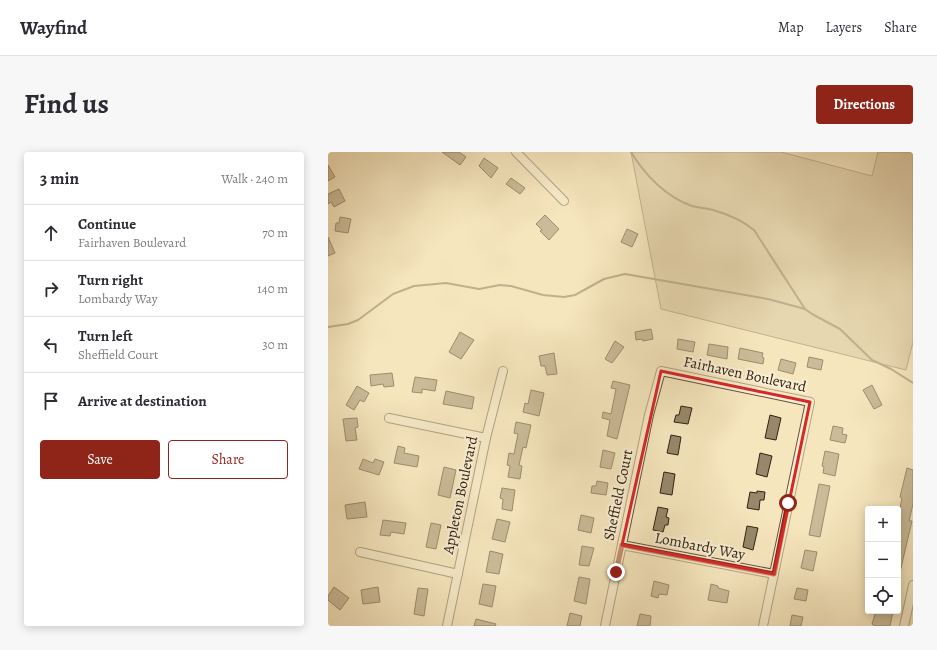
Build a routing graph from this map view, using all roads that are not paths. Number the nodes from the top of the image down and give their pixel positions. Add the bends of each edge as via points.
1 (516, 152) edge
2 (564, 201) dead end
3 (503, 371) dead end
4 (661, 371) joint
5 (389, 418) dead end
6 (486, 438) junction
7 (622, 545) junction
8 (360, 552) dead end
9 (458, 574) junction
10 (774, 574) junction
11 (913, 585) edge
12 (447, 626) edge
13 (605, 626) edge
14 (763, 626) edge
15 (904, 626) edge

1 - 2 street
3 - 6 street, Appleton Boulevard
4 - 7 street, Sheffield Court via 649,415
4 - 10 street, Fairhaven Boulevard via 810,402
5 - 6 street
6 - 9 street, Appleton Boulevard
7 - 10 street, Lombardy Way
7 - 13 street, Sheffield Court
8 - 9 street
9 - 12 street, Appleton Boulevard
10 - 14 street, Fairhaven Boulevard
11 - 15 street

